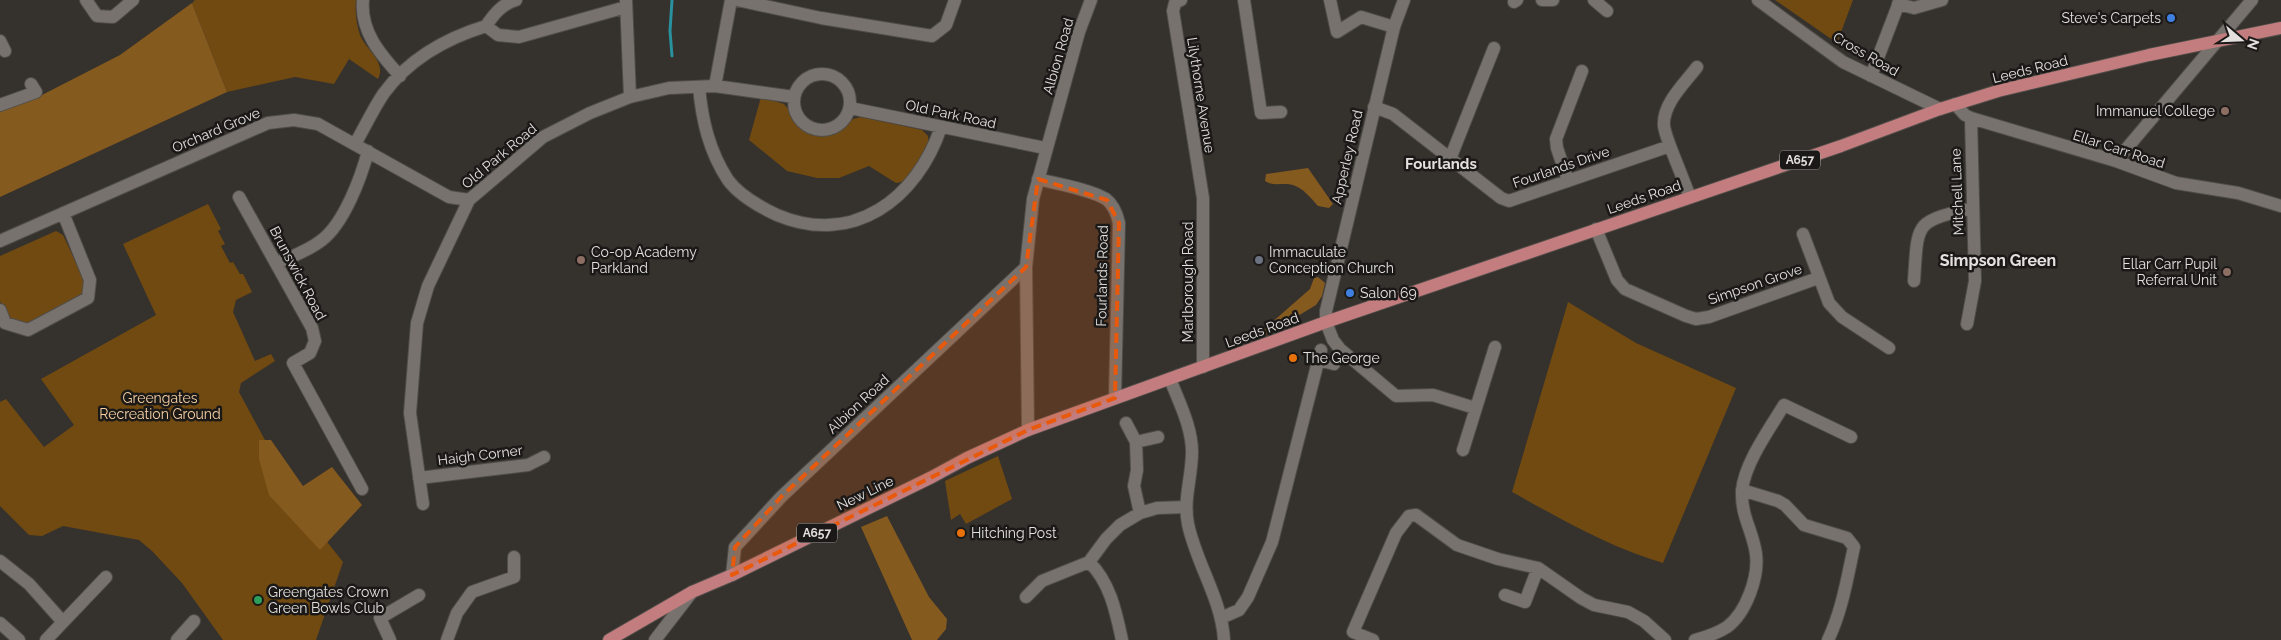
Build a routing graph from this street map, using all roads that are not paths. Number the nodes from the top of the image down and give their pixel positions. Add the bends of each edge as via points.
1 (86, 0) edge
2 (133, 0) edge
3 (363, 0) edge
4 (516, 0) edge
5 (731, 0) edge
6 (737, 0) edge
7 (955, 0) edge
8 (1091, 0) edge
9 (1181, 0) edge
10 (1244, 0) edge
11 (1330, 0) edge
12 (1404, 0) edge
13 (1542, 0) edge
14 (1553, 0) edge
15 (1594, 0) edge
16 (1758, 0) edge
17 (1942, 0) edge
18 (2252, 0) edge
19 (1899, 2) edge
20 (626, 3) edge
21 (1607, 11) dead end
22 (486, 26) junction
23 (1394, 27) junction
24 (2281, 28) edge
25 (2218, 40) junction
26 (1494, 48) dead end
27 (1697, 67) dead end
28 (1582, 72) dead end
29 (400, 76) junction
30 (1871, 76) junction
31 (31, 84) dead end
32 (715, 86) junction
33 (699, 87) junction
34 (794, 96) junction
35 (630, 97) junction
36 (1955, 104) junction
37 (0, 105) edge
38 (1374, 107) junction
39 (850, 108) junction
40 (1940, 109) junction
41 (1280, 112) dead end
42 (1971, 118) junction
43 (941, 127) junction
44 (355, 144) junction
45 (1670, 146) junction
46 (1045, 148) junction
47 (368, 151) junction
48 (1450, 159) junction
49 (2116, 161) junction
50 (1038, 179) junction
51 (1568, 181) junction
52 (239, 197) dead end
53 (1690, 197) junction
54 (1202, 198) joint
55 (470, 200) junction
56 (2281, 206) edge
57 (1973, 208) junction
58 (63, 213) junction
59 (1596, 230) junction
60 (1804, 234) dead end
61 (0, 241) edge
62 (277, 263) junction
63 (1026, 268) junction
64 (1818, 278) junction
65 (1914, 281) dead end
66 (0, 310) edge
67 (1326, 322) junction
68 (1966, 324) dead end
69 (1495, 347) dead end
70 (1889, 348) dead end
71 (1334, 364) dead end
72 (1203, 367) junction
73 (1170, 380) junction
74 (1115, 398) junction
75 (1475, 408) junction
76 (1126, 423) dead end
77 (1028, 430) junction
78 (1158, 437) dead end
79 (1851, 437) dead end
80 (1136, 442) junction
81 (1463, 450) dead end
82 (544, 457) dead end
83 (419, 478) junction
84 (362, 490) dead end
85 (1742, 490) junction
86 (423, 504) dead end
87 (1186, 507) junction
88 (1140, 513) junction
89 (514, 557) dead end
90 (0, 560) edge
91 (1089, 562) junction
92 (1538, 568) junction
93 (732, 575) junction
94 (106, 577) dead end
95 (692, 592) junction
96 (419, 595) dead end
97 (1505, 595) dead end
98 (1026, 597) dead end
99 (1221, 618) junction
100 (194, 621) dead end
101 (63, 622) junction
102 (0, 623) edge
103 (19, 640) edge
104 (46, 640) edge
105 (178, 640) edge
106 (390, 640) edge
107 (447, 640) edge
108 (609, 640) edge
109 (655, 640) edge
110 (1122, 640) edge
111 (1224, 640) edge
112 (1373, 640) edge
113 (1665, 640) edge
114 (1698, 640) edge
115 (1828, 640) edge

1 - 2 street via 97,16 113,17
3 - 29 street via 362,12 368,33
4 - 22 street via 503,6
5 - 32 street
6 - 7 street via 932,36 946,25
8 - 46 street, Albion Road
9 - 54 street, Lilythorne Avenue via 1175,3 1173,11
10 - 41 street via 1261,113
11 - 23 street via 1337,32 1361,17
12 - 23 street, Apperley Road
13 - 14 street
15 - 21 street
16 - 30 street, Cross Road via 1843,62
17 - 19 street via 1914,8
18 - 25 street
19 - 30 street
20 - 22 street via 519,37 498,35
20 - 35 street
22 - 29 street via 455,36 429,51
23 - 38 street, Apperley Road
24 - 25 main road, Leeds Road / A657
25 - 36 main road, Leeds Road / A657
25 - 49 street
26 - 48 street
27 - 45 street via 1666,113 1664,126
28 - 51 street via 1556,139
29 - 44 street via 384,93
30 - 40 street, Cross Road
31 - 37 street via 36,92
32 - 33 street, Old Park Road
32 - 34 street, Old Park Road
33 - 35 street, Old Park Road via 670,88
33 - 43 street via 708,140 729,181 764,209 789,220 834,224 856,220 881,209 906,190 920,172
34 - 39 street via 804,80 812,75 831,75 845,85 851,100
34 - 39 street via 797,116 811,129 821,131 840,125
35 - 55 street, Old Park Road via 542,137
36 - 40 main road, Leeds Road / A657
36 - 42 street, Ellar Carr Road
38 - 48 street, Fourlands Drive via 1392,114
38 - 67 street, Apperley Road via 1326,310
39 - 43 street, Old Park Road
40 - 53 main road, Leeds Road / A657
42 - 49 street, Ellar Carr Road
42 - 57 street, Mitchell Lane
43 - 46 street, Old Park Road
44 - 47 street, Orchard Grove
44 - 58 street, Orchard Grove via 318,124 294,120 268,123
45 - 51 street, Fourlands Drive
45 - 53 street
46 - 50 street, Albion Road
47 - 55 street, Orchard Grove via 449,197
47 - 62 street via 362,174 332,230 306,251
48 - 51 street, Fourlands Drive via 1509,201
49 - 56 street, Ellar Carr Road via 2176,183 2238,193
50 - 63 street, Albion Road
50 - 74 street, Fourlands Road via 1096,195 1115,209 1119,223
52 - 62 street, Brunswick Road
53 - 59 main road, Leeds Road / A657
54 - 72 street, Marlborough Road
55 - 83 street, Old Park Road via 432,277 417,323 410,412
57 - 65 street via 1933,217 1926,222 1917,238
57 - 68 street, Mitchell Lane via 1976,280
58 - 61 street, Orchard Grove
58 - 66 street via 90,280 88,298 28,330 5,323
59 - 64 street, Simpson Grove via 1617,280 1625,289 1696,319
59 - 67 main road, Leeds Road / A657
60 - 64 street, Simpson Grove
62 - 84 street, Brunswick Road via 316,341 310,353 293,363
63 - 77 street, Albion Road
63 - 93 street, Albion Road via 782,496 735,547
64 - 70 street, Simpson Grove via 1828,303 1842,317
67 - 72 main road, Leeds Road / A657
67 - 75 street via 1340,349 1396,396 1433,395
69 - 75 street
71 - 99 street via 1319,355 1272,542 1248,597 1239,610
72 - 73 main road, Leeds Road / A657
73 - 74 main road, Leeds Road / A657
73 - 87 street via 1190,434 1192,452
74 - 77 main road, Leeds Road / A657
75 - 81 street
76 - 80 street
77 - 93 main road, New Line / A657
78 - 80 street
79 - 85 street via 1784,405 1757,452
80 - 88 street via 1134,486
82 - 83 street, Haigh Corner via 528,465
83 - 86 street, Old Park Road
85 - 114 street via 1743,514 1752,534 1756,556 1754,577 1736,618 1726,627
85 - 115 street via 1778,501 1804,525 1847,538 1854,547 1844,596
87 - 88 street via 1157,508
87 - 99 street via 1196,556
88 - 91 street via 1120,525
89 - 107 street via 514,577 472,592 457,613
90 - 101 street via 29,584
91 - 98 street via 1042,581
91 - 110 street via 1101,573 1111,596
92 - 97 street via 1525,602
92 - 112 street via 1457,545 1416,515 1410,516 1396,533 1353,632
92 - 113 street via 1594,605 1636,616
93 - 95 main road, New Line / A657
94 - 101 street
95 - 108 main road, New Line / A657
95 - 109 street
96 - 106 street via 380,618
99 - 111 street
100 - 105 street
101 - 104 street
102 - 103 street

